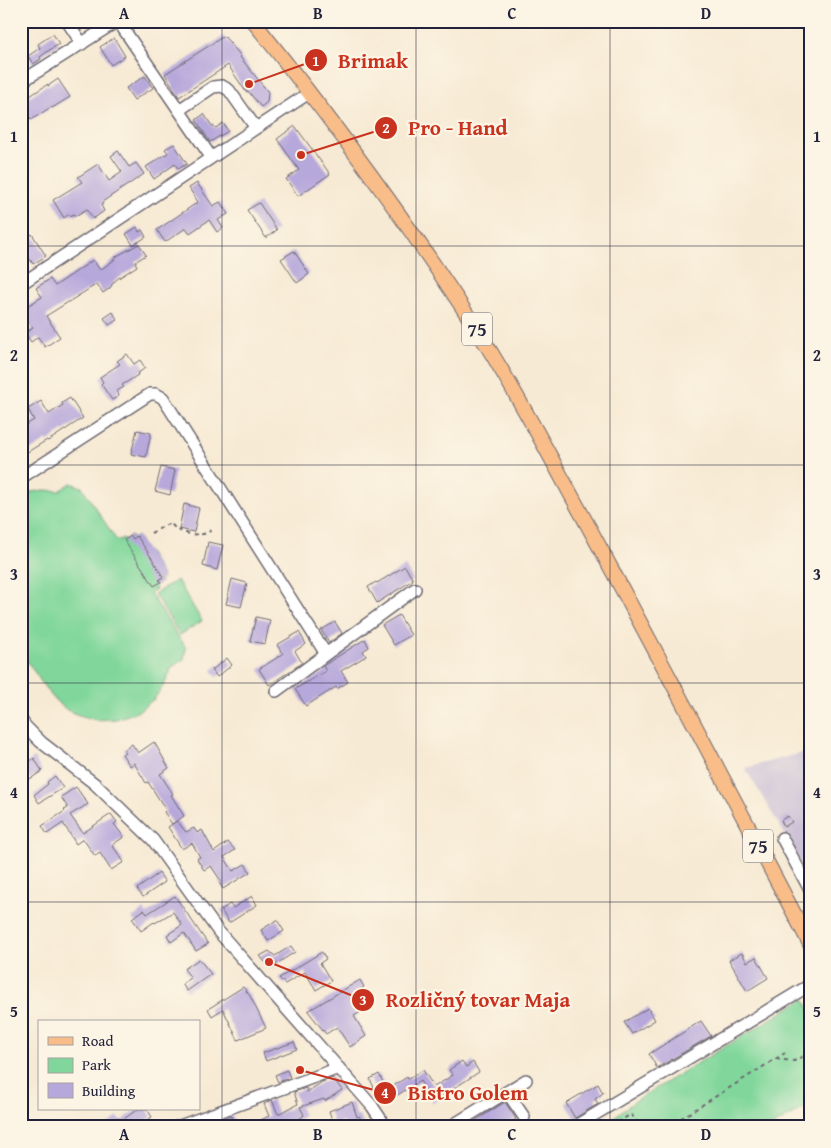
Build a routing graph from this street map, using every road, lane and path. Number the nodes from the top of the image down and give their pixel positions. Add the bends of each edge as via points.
1 (67, 21) edge
2 (252, 21) edge
3 (119, 22) edge
4 (82, 44) junction
5 (21, 82) edge
6 (309, 93) junction
7 (179, 110) junction
8 (256, 128) junction
9 (211, 157) junction
10 (21, 284) edge
11 (21, 478) edge
12 (211, 530) dead end
13 (151, 533) dead end
14 (415, 590) dead end
15 (326, 654) junction
16 (276, 691) dead end
17 (21, 720) edge
18 (782, 838) dead end
19 (810, 890) edge
20 (810, 944) edge
21 (810, 985) edge
22 (810, 1046) edge
23 (785, 1053) dead end
24 (776, 1059) junction
25 (338, 1068) junction
26 (526, 1080) dead end
27 (507, 1092) junction
28 (524, 1117) dead end
29 (177, 1127) edge
30 (386, 1127) edge
31 (450, 1127) edge
32 (574, 1127) edge
33 (612, 1127) edge
34 (641, 1127) edge
35 (667, 1127) edge

1 - 4 street
2 - 6 main road, 75
3 - 4 street
3 - 7 street
4 - 5 street
6 - 8 street
6 - 20 main road, 75 via 391,203 496,362 619,582
7 - 8 street via 213,87 222,86 229,90
7 - 9 street
8 - 9 street
9 - 10 street
11 - 15 street via 150,394 160,396
12 - 13 path via 208,534 198,535 177,530 170,523
14 - 15 street
15 - 16 street
17 - 25 street via 41,742 95,784 153,840 218,931
18 - 19 street
21 - 32 street
22 - 24 path via 807,1054 794,1061
23 - 24 path
24 - 35 path
25 - 29 street
25 - 30 street
26 - 27 street
27 - 28 street
27 - 31 street
33 - 34 path via 631,1114

